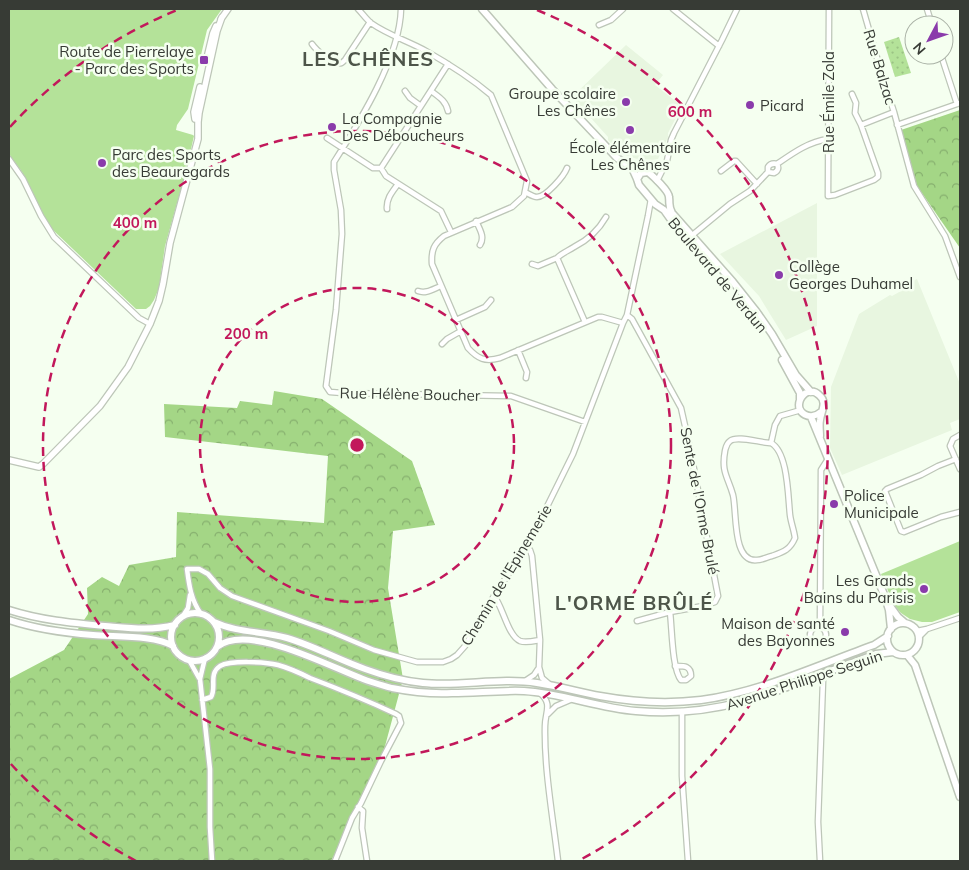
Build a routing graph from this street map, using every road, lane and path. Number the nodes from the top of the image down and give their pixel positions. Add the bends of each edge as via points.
1 (228, 9) edge
2 (358, 9) edge
3 (401, 9) edge
4 (482, 9) edge
5 (623, 9) edge
6 (673, 9) edge
7 (737, 9) edge
8 (829, 9) edge
9 (863, 9) edge
10 (370, 22) junction
11 (599, 25) dead end
12 (396, 38) junction
13 (312, 44) dead end
14 (719, 46) junction
15 (448, 64) junction
16 (945, 65) edge
17 (405, 91) dead end
18 (431, 91) junction
19 (852, 94) dead end
20 (959, 104) edge
21 (421, 106) junction
22 (448, 111) dead end
23 (894, 112) junction
24 (861, 125) junction
25 (897, 125) junction
26 (327, 138) dead end
27 (828, 139) junction
28 (343, 148) junction
29 (9, 159) edge
30 (777, 164) junction
31 (381, 168) junction
32 (567, 168) dead end
33 (663, 168) junction
34 (721, 171) dead end
35 (768, 172) junction
36 (650, 173) junction
37 (639, 176) junction
38 (657, 181) junction
39 (398, 184) junction
40 (757, 184) junction
41 (526, 192) junction
42 (651, 199) junction
43 (668, 203) junction
44 (659, 206) junction
45 (387, 209) dead end
46 (648, 216) junction
47 (606, 217) dead end
48 (476, 222) junction
49 (451, 232) junction
50 (690, 237) junction
51 (480, 245) dead end
52 (557, 258) junction
53 (532, 264) dead end
54 (960, 277) edge
55 (441, 286) junction
56 (418, 291) dead end
57 (491, 300) dead end
58 (627, 315) junction
59 (456, 320) junction
60 (584, 322) junction
61 (623, 323) junction
62 (150, 324) junction
63 (461, 331) junction
64 (442, 344) dead end
65 (518, 350) junction
66 (526, 378) dead end
67 (811, 392) junction
68 (800, 399) junction
69 (801, 410) junction
70 (821, 412) junction
71 (811, 417) junction
72 (585, 422) junction
73 (960, 435) edge
74 (820, 438) junction
75 (771, 443) junction
76 (956, 458) junction
77 (9, 460) edge
78 (828, 460) junction
79 (960, 469) edge
80 (960, 512) edge
81 (525, 548) junction
82 (190, 592) junction
83 (494, 596) junction
84 (885, 597) junction
85 (9, 610) edge
86 (670, 612) junction
87 (201, 614) junction
88 (183, 616) junction
89 (960, 618) edge
90 (9, 620) edge
91 (637, 621) dead end
92 (214, 622) junction
93 (175, 624) junction
94 (906, 624) junction
95 (820, 627) dead end
96 (891, 629) junction
97 (918, 634) junction
98 (888, 636) junction
99 (540, 640) junction
100 (174, 646) junction
101 (217, 647) junction
102 (916, 649) junction
103 (894, 652) junction
104 (907, 655) junction
105 (205, 658) junction
106 (189, 660) junction
107 (915, 665) junction
108 (675, 666) dead end
109 (539, 667) junction
110 (821, 675) junction
111 (200, 679) junction
112 (525, 681) junction
113 (551, 685) junction
114 (539, 693) junction
115 (202, 700) junction
116 (572, 700) junction
117 (682, 711) junction
118 (547, 716) junction
119 (960, 797) edge
120 (358, 807) junction
121 (212, 861) edge
122 (335, 861) edge
123 (367, 861) edge
124 (558, 861) edge
125 (688, 861) edge
126 (820, 861) edge

1 - 62 street via 213,33 194,112 198,139 170,243 163,284
2 - 10 street
3 - 12 street
4 - 37 main road via 616,158
5 - 11 street
6 - 14 street
7 - 14 street
8 - 27 street, Rue Émile Zola
9 - 23 street, Rue Balzac
10 - 12 street
10 - 13 street via 342,63 336,63
12 - 15 street
12 - 28 street via 368,105
14 - 33 street via 674,133
15 - 18 street
15 - 41 street via 491,95 527,181
16 - 20 street
17 - 21 street
18 - 21 street
18 - 22 street via 445,103
19 - 24 street
20 - 25 street
21 - 31 street
23 - 24 street
23 - 25 street, Rue Balzac
24 - 27 street, Rue Émile Zola via 878,177 828,196
25 - 54 street, Rue Balzac via 914,186 945,236
26 - 28 street
27 - 30 street via 799,148
28 - 31 street via 373,168
28 - 72 street, Rue Hélène Boucher via 334,162 342,234 327,389 343,393 511,396
29 - 62 street via 54,237 139,318
30 - 35 street via 769,165
30 - 35 street via 774,174
31 - 39 street
32 - 41 street via 559,181 540,196
33 - 36 street
33 - 38 street
34 - 40 street via 736,161
35 - 40 street
36 - 37 main road
36 - 38 main road, Boulevard de Verdun
37 - 42 main road, Boulevard de Verdun via 638,184
38 - 43 main road, Boulevard de Verdun via 668,194
39 - 45 street via 389,196
39 - 49 street via 441,211
40 - 50 street
41 - 48 street via 512,206
42 - 44 main road, Boulevard de Verdun
42 - 46 street, Chemin de l'Epinemerie
43 - 44 main road
43 - 50 main road, Boulevard de Verdun
44 - 46 street via 654,207
44 - 50 main road, Boulevard de Verdun
46 - 58 street, Chemin de l'Epinemerie
47 - 52 street via 600,228
48 - 49 street
48 - 51 street via 482,235
49 - 55 street via 432,250 432,264
50 - 67 main road, Boulevard de Verdun via 743,294 801,383
50 - 68 main road, Boulevard de Verdun via 761,324 800,393
52 - 53 street via 538,266
52 - 60 street
55 - 56 street via 427,292
55 - 59 street
57 - 59 street via 485,307
58 - 61 street, Chemin de l'Epinemerie
58 - 86 street, Sente de l'Orme Brulé via 681,408 718,596 714,602 703,606
59 - 63 street
60 - 61 street via 602,317
60 - 65 street
61 - 72 street, Chemin de l'Epinemerie
62 - 77 street via 128,367 100,406 46,461 39,467
63 - 64 street
63 - 65 street via 468,348 481,359 492,360
65 - 66 street via 527,372
67 - 68 main road
67 - 70 main road via 823,400
68 - 69 main road
69 - 71 main road
69 - 75 street via 780,416
70 - 71 main road
70 - 74 main road
71 - 74 main road
72 - 81 street, Chemin de l'Epinemerie via 573,454
73 - 76 street via 950,446
74 - 78 main road
75 - 75 street via 784,466 795,538 785,551 756,561 744,556 740,547 733,496 724,467 725,453 727,444 734,439
76 - 79 street
76 - 80 street via 885,491 904,532
78 - 84 main road
78 - 95 street via 821,470
81 - 83 street, Chemin de l'Epinemerie
81 - 99 street via 532,556
82 - 83 street, Chemin de l'Epinemerie via 186,569 200,569 232,596 374,650 417,662 443,662 457,655
82 - 87 street
82 - 88 street via 188,608
83 - 99 street via 512,635 522,642
84 - 94 main road
84 - 96 main road
85 - 93 main road via 76,624 142,629
86 - 91 street
86 - 108 street
87 - 88 main road
87 - 92 main road
88 - 93 main road
89 - 97 street
90 - 100 main road via 65,632 150,639
92 - 101 main road via 219,634
92 - 112 main road, Avenue Philippe Seguin via 288,638 364,669 398,679 440,684
93 - 100 main road via 171,638
94 - 96 main road via 900,623
94 - 97 main road via 914,627
96 - 98 main road
97 - 102 main road
98 - 103 main road via 888,645
98 - 113 main road, Avenue Philippe Seguin via 874,645 756,688 701,700 637,702
99 - 109 street
100 - 106 main road
101 - 105 main road
101 - 114 main road, Avenue Philippe Seguin via 234,640 265,642 372,682 412,691
102 - 104 main road
102 - 107 main road
103 - 104 main road
103 - 110 main road, Avenue Philippe Seguin via 876,654
104 - 107 main road
105 - 106 main road
105 - 111 street
106 - 111 street
107 - 119 main road
109 - 112 street
109 - 113 street via 542,678
110 - 117 main road, Avenue Philippe Seguin via 742,702
110 - 126 street
111 - 115 street
112 - 113 main road, Avenue Philippe Seguin
114 - 116 main road, Avenue Philippe Seguin
114 - 118 street via 547,703
115 - 120 street via 214,692 214,673 221,666 262,662 286,668 399,716 401,722
115 - 121 street via 210,769
116 - 117 main road, Avenue Philippe Seguin via 630,710
116 - 118 street via 557,705
117 - 125 street via 682,776
118 - 124 street via 546,758
120 - 122 street
120 - 123 street via 363,811

